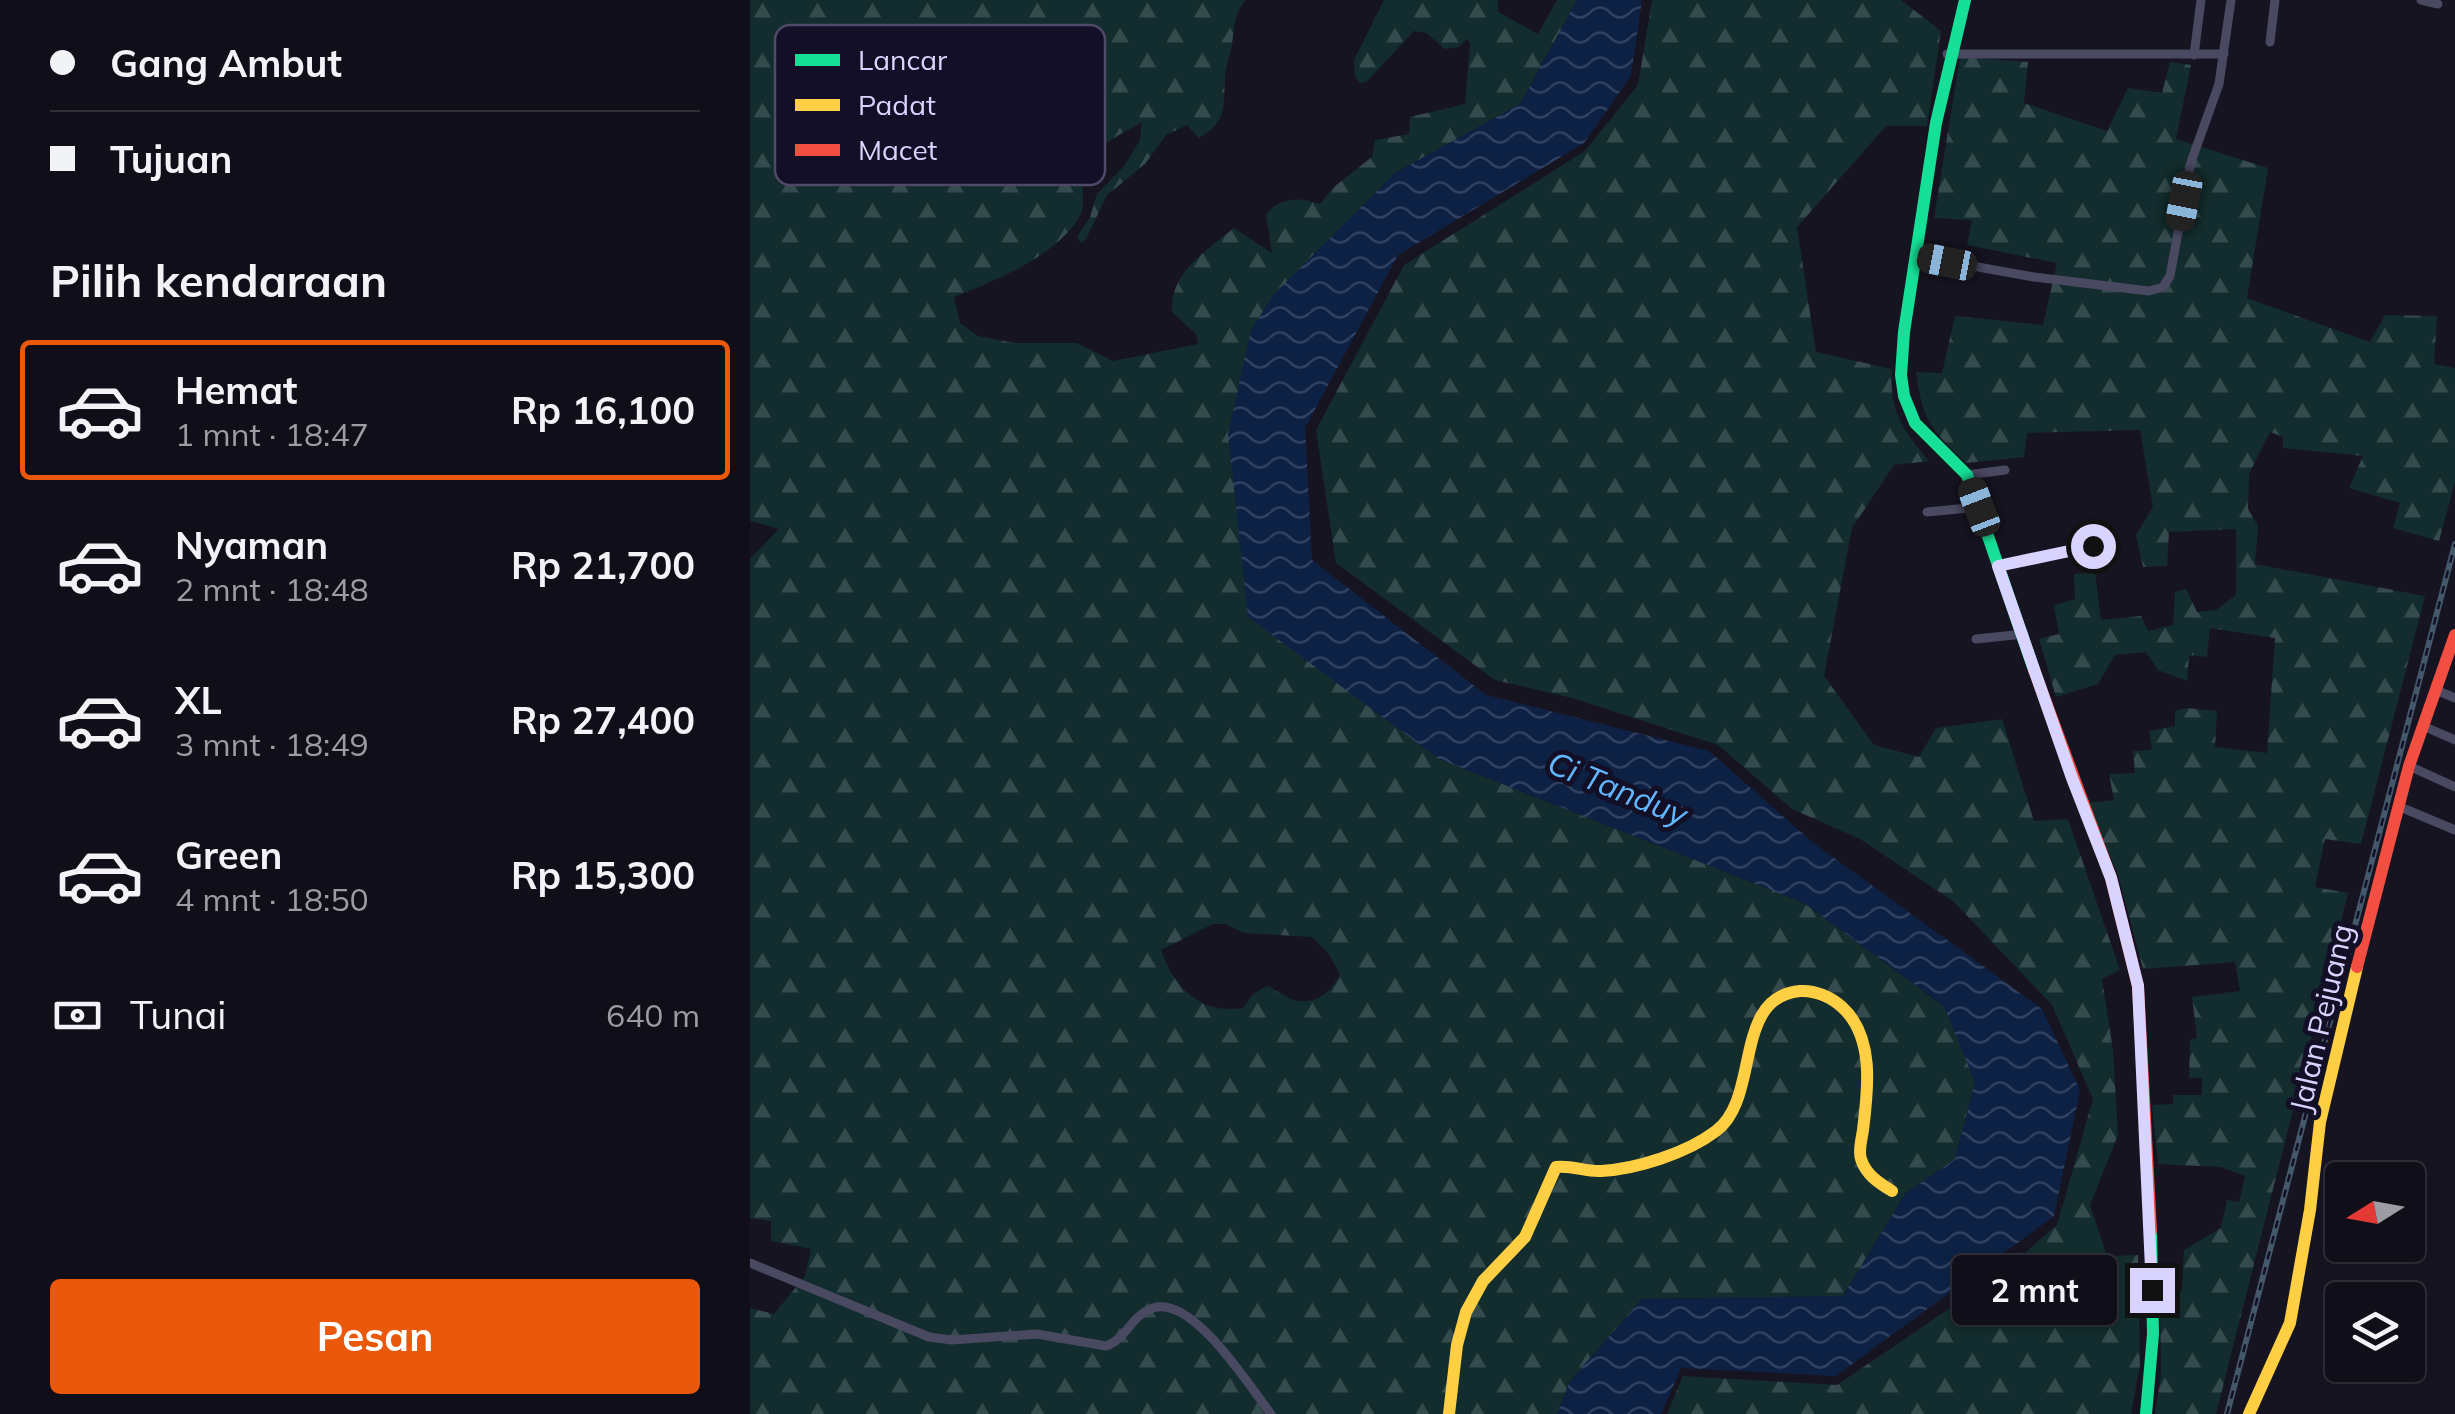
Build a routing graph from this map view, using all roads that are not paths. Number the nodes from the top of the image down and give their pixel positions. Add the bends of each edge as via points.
1 (1965, 0) edge
2 (2200, 0) edge
3 (2231, 0) edge
4 (2275, 0) edge
5 (2421, 0) edge
6 (2438, 4) dead end
7 (2270, 42) dead end
8 (1948, 54) junction
9 (2224, 54) junction
10 (2194, 55) junction
11 (1917, 256) junction
12 (2005, 470) dead end
13 (1966, 475) junction
14 (1979, 507) junction
15 (1926, 512) dead end
16 (2093, 546) dead end
17 (1998, 566) junction
18 (2024, 634) junction
19 (2455, 635) edge
20 (1976, 638) dead end
21 (2451, 655) edge
22 (2436, 690) junction
23 (2455, 698) edge
24 (2423, 726) junction
25 (2455, 740) edge
26 (2409, 766) junction
27 (2455, 786) edge
28 (2398, 806) junction
29 (2455, 830) edge
30 (1892, 1190) dead end
31 (750, 1263) edge
32 (1270, 1414) edge
33 (1450, 1414) edge
34 (2146, 1414) edge
35 (2249, 1414) edge

1 - 8 street
2 - 10 street
3 - 9 street
4 - 7 street
5 - 6 street
8 - 10 street
8 - 11 street
9 - 10 street
9 - 11 street via 2163,288 2034,278
11 - 13 street via 1903,392 1920,431
12 - 13 street
13 - 14 street
14 - 15 street
14 - 17 street
16 - 17 street
17 - 18 street
18 - 20 street
18 - 34 street via 2111,878 2138,986 2153,1334
19 - 21 street, Jalan Pejuang
21 - 22 street, Jalan Pejuang
22 - 23 street
22 - 24 street, Jalan Pejuang
24 - 25 street
24 - 26 street, Jalan Pejuang
26 - 27 street
26 - 28 street, Jalan Pejuang
28 - 29 street
28 - 35 street, Jalan Pejuang via 2320,1122 2290,1323
30 - 33 street via 1874,1180 1859,1158 1866,1046 1850,1014 1808,990 1781,996 1764,1010 1746,1050 1745,1080 1731,1118 1714,1133 1626,1168 1556,1166 1514,1254 1486,1277 1464,1310
31 - 32 street via 940,1340 1037,1334 1106,1346 1146,1311 1174,1308 1217,1345

